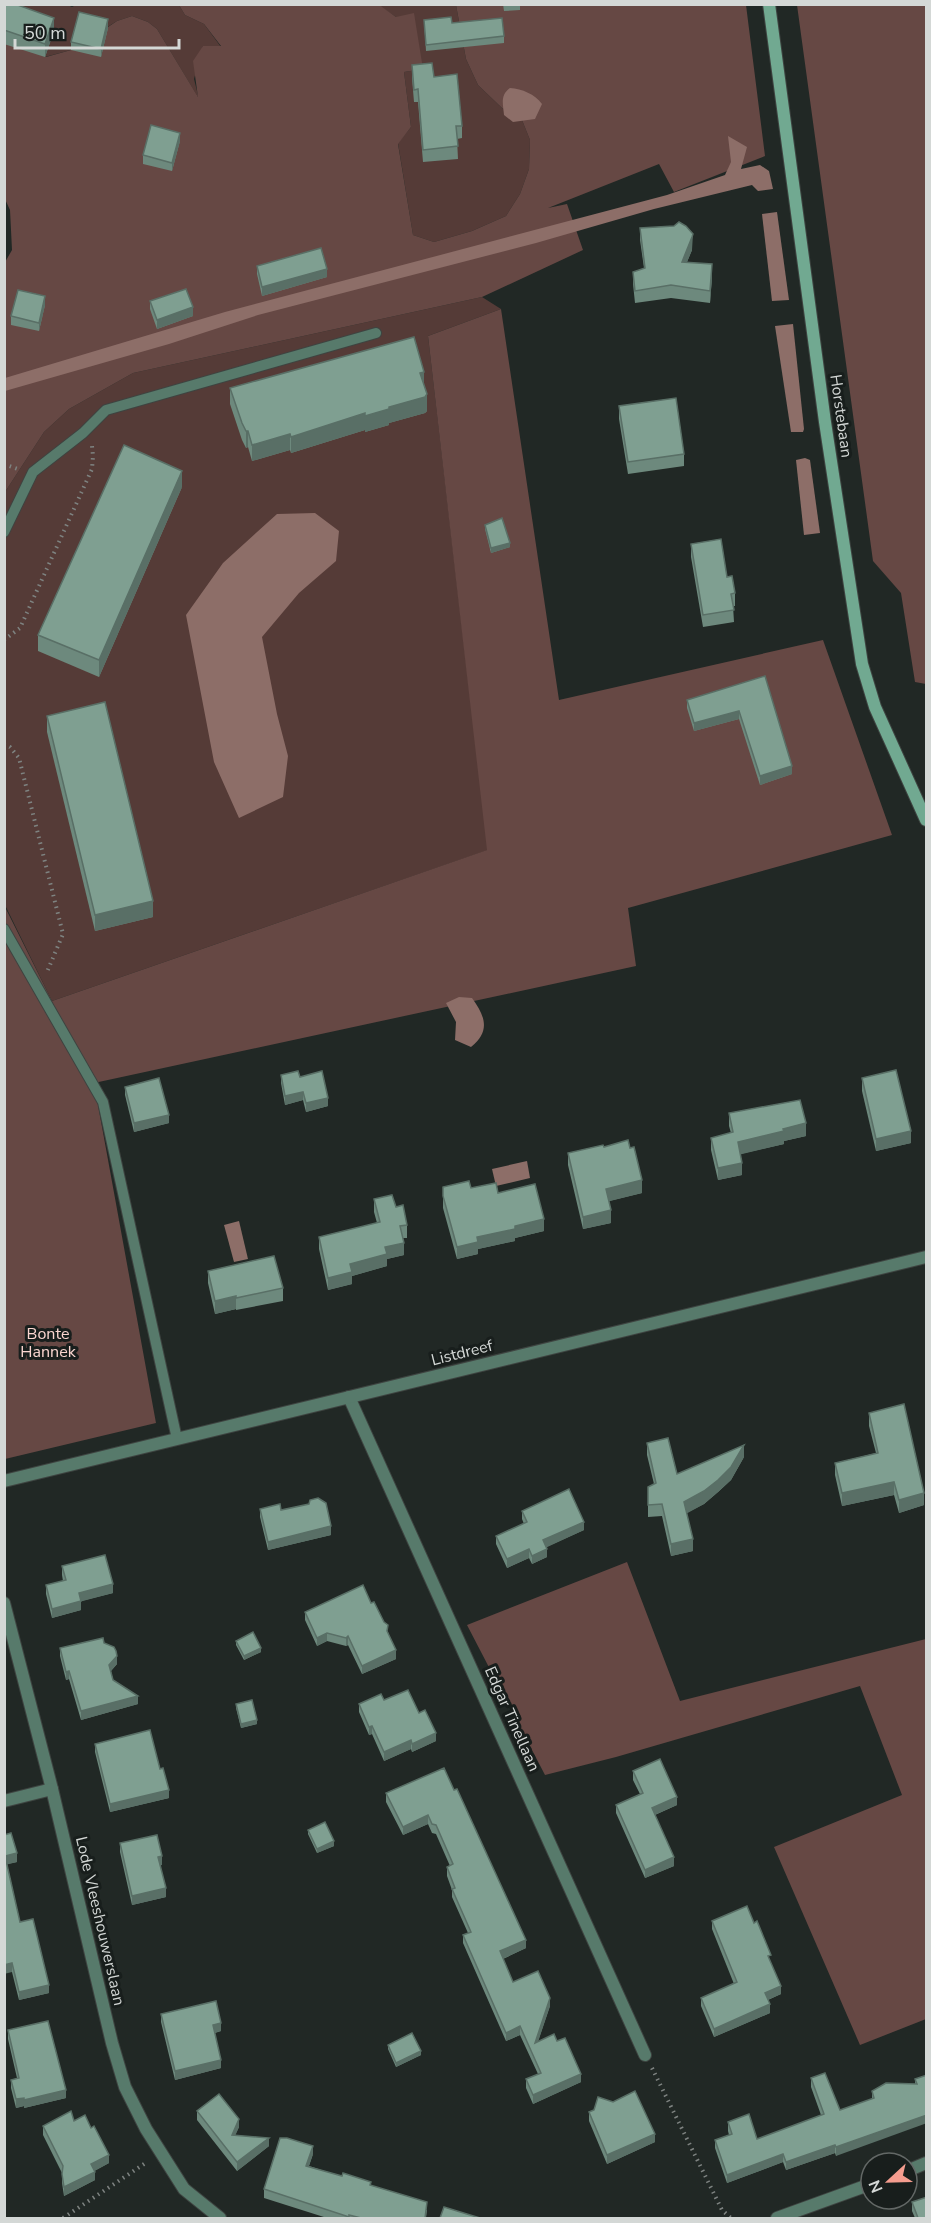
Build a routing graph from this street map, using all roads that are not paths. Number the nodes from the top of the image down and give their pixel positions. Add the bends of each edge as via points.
1 (769, 4) edge
2 (376, 333) dead end
3 (4, 532) edge
4 (927, 820) edge
5 (4, 929) edge
6 (927, 1257) edge
7 (349, 1397) junction
8 (177, 1438) junction
9 (4, 1481) edge
10 (4, 1603) edge
11 (52, 1789) junction
12 (4, 1801) edge
13 (645, 2055) road end
14 (859, 2188) edge
15 (220, 2218) edge
16 (777, 2218) edge

1 - 4 street, Horstebaan via 862,664 875,707
2 - 3 lane via 106,410 33,472
5 - 8 lane via 103,1102
6 - 7 street, Listdreef
7 - 8 street, Listdreef
7 - 13 street, Edgar Tinellaan
8 - 9 street, Listdreef
10 - 11 street, Lode Vleeshouwerslaan
11 - 12 street
11 - 15 street, Lode Vleeshouwerslaan via 125,2087 184,2189
14 - 16 street

